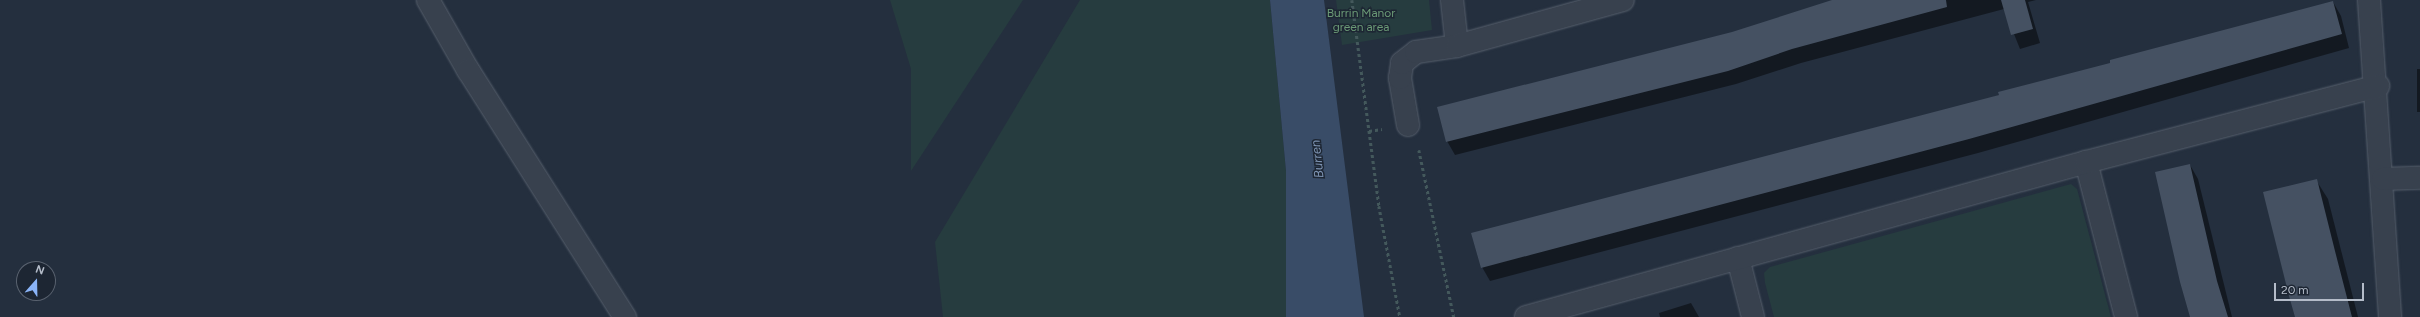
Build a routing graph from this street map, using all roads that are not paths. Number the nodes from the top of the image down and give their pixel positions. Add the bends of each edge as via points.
1 (428, 0) edge
2 (1452, 0) edge
3 (1624, 0) edge
4 (2369, 0) edge
5 (1457, 46) junction
6 (2378, 86) junction
7 (1408, 125) road end
8 (2086, 162) junction
9 (2420, 178) edge
10 (2383, 179) junction
11 (1738, 258) junction
12 (625, 317) edge
13 (1526, 317) edge
14 (1753, 317) edge
15 (2126, 317) edge
16 (2390, 317) edge

1 - 12 street via 468,70
2 - 5 street
3 - 5 street
4 - 6 street
5 - 7 street via 1416,52 1402,63 1400,78
6 - 8 street
6 - 10 street
8 - 11 street
8 - 15 street
9 - 10 street
10 - 16 street
11 - 13 street
11 - 14 street

